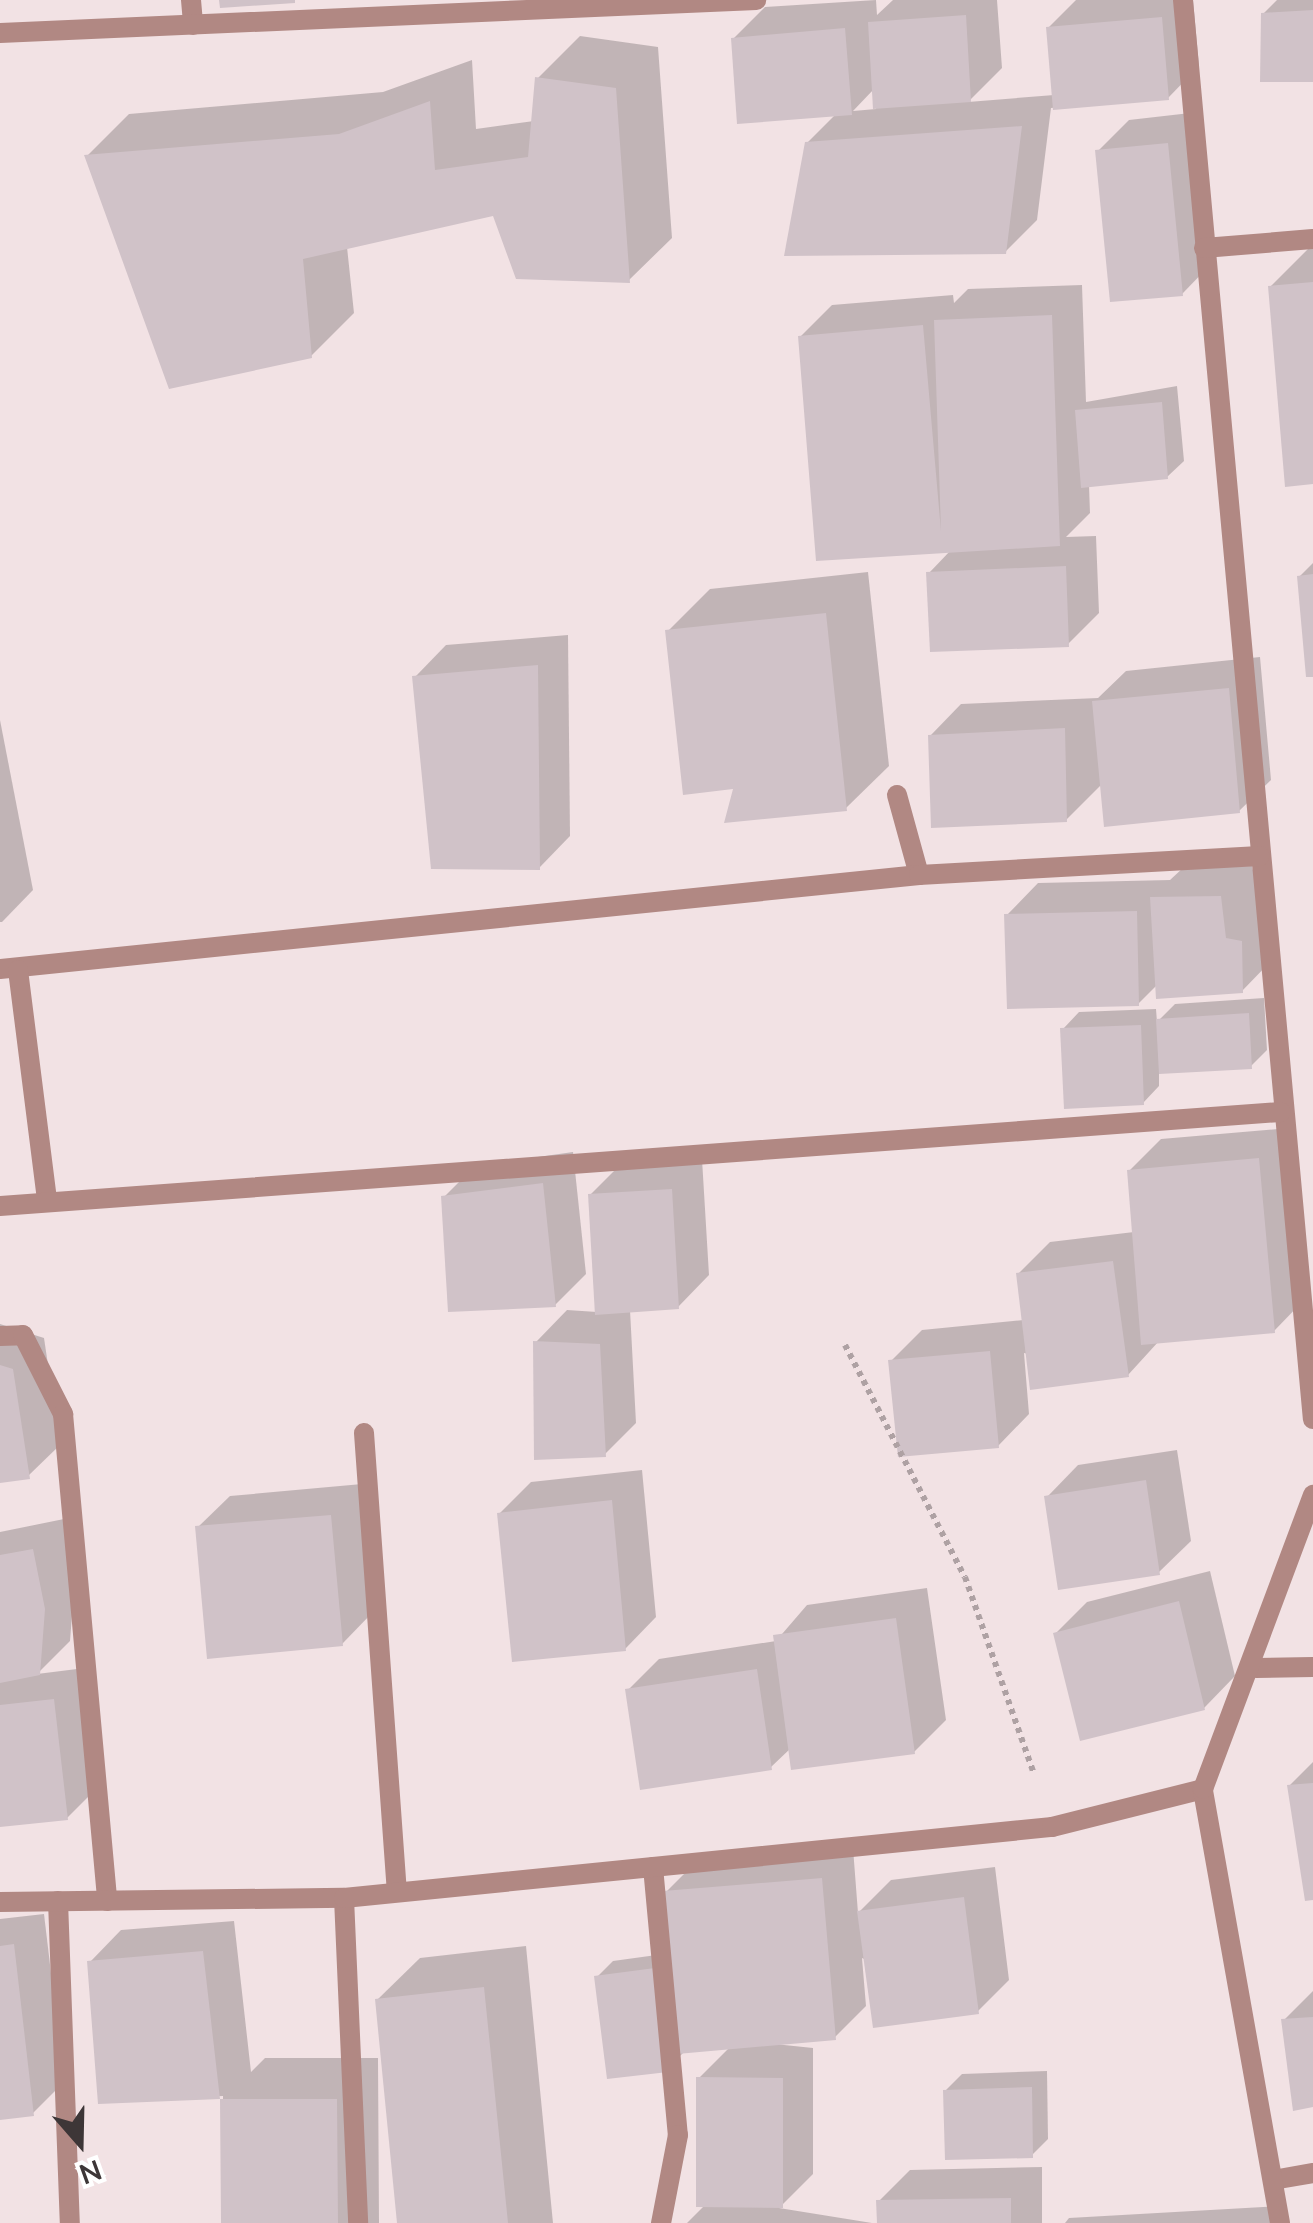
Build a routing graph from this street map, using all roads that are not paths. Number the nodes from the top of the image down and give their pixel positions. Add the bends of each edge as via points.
1 (191, 0) edge
2 (756, 0) edge
3 (1183, 0) edge
4 (671, 1) edge
5 (437, 8) edge
6 (193, 25) junction
7 (0, 33) edge
8 (1313, 239) edge
9 (1204, 248) junction
10 (897, 796) dead end
11 (1259, 856) junction
12 (919, 875) junction
13 (9, 970) edge
14 (1280, 1112) junction
15 (46, 1201) junction
16 (0, 1206) edge
17 (0, 1336) edge
18 (1313, 1419) edge
19 (364, 1433) dead end
20 (1313, 1495) edge
21 (1313, 1667) edge
22 (1256, 1668) junction
23 (1204, 1789) junction
24 (653, 1867) junction
25 (397, 1892) junction
26 (344, 1898) junction
27 (58, 1901) junction
28 (108, 1901) junction
29 (0, 1902) edge
30 (1313, 2174) edge
31 (1273, 2180) junction
32 (70, 2223) edge
33 (358, 2223) edge
34 (661, 2223) edge
35 (1280, 2223) edge

1 - 6 street
2 - 4 street
3 - 9 street
4 - 5 street
5 - 6 street
6 - 7 street
8 - 9 street
9 - 11 street
10 - 12 street
11 - 12 street
11 - 14 street
12 - 13 street
13 - 15 street
14 - 15 street
14 - 18 street
15 - 16 street
17 - 28 street via 22,1335 63,1414
19 - 25 street
20 - 22 street
21 - 22 street
22 - 23 street
23 - 24 street via 1052,1827
23 - 31 street
24 - 25 street
24 - 34 street via 678,2135
25 - 26 street
26 - 28 street
26 - 33 street
27 - 28 street
27 - 29 street
27 - 32 street
30 - 31 street
31 - 35 street

